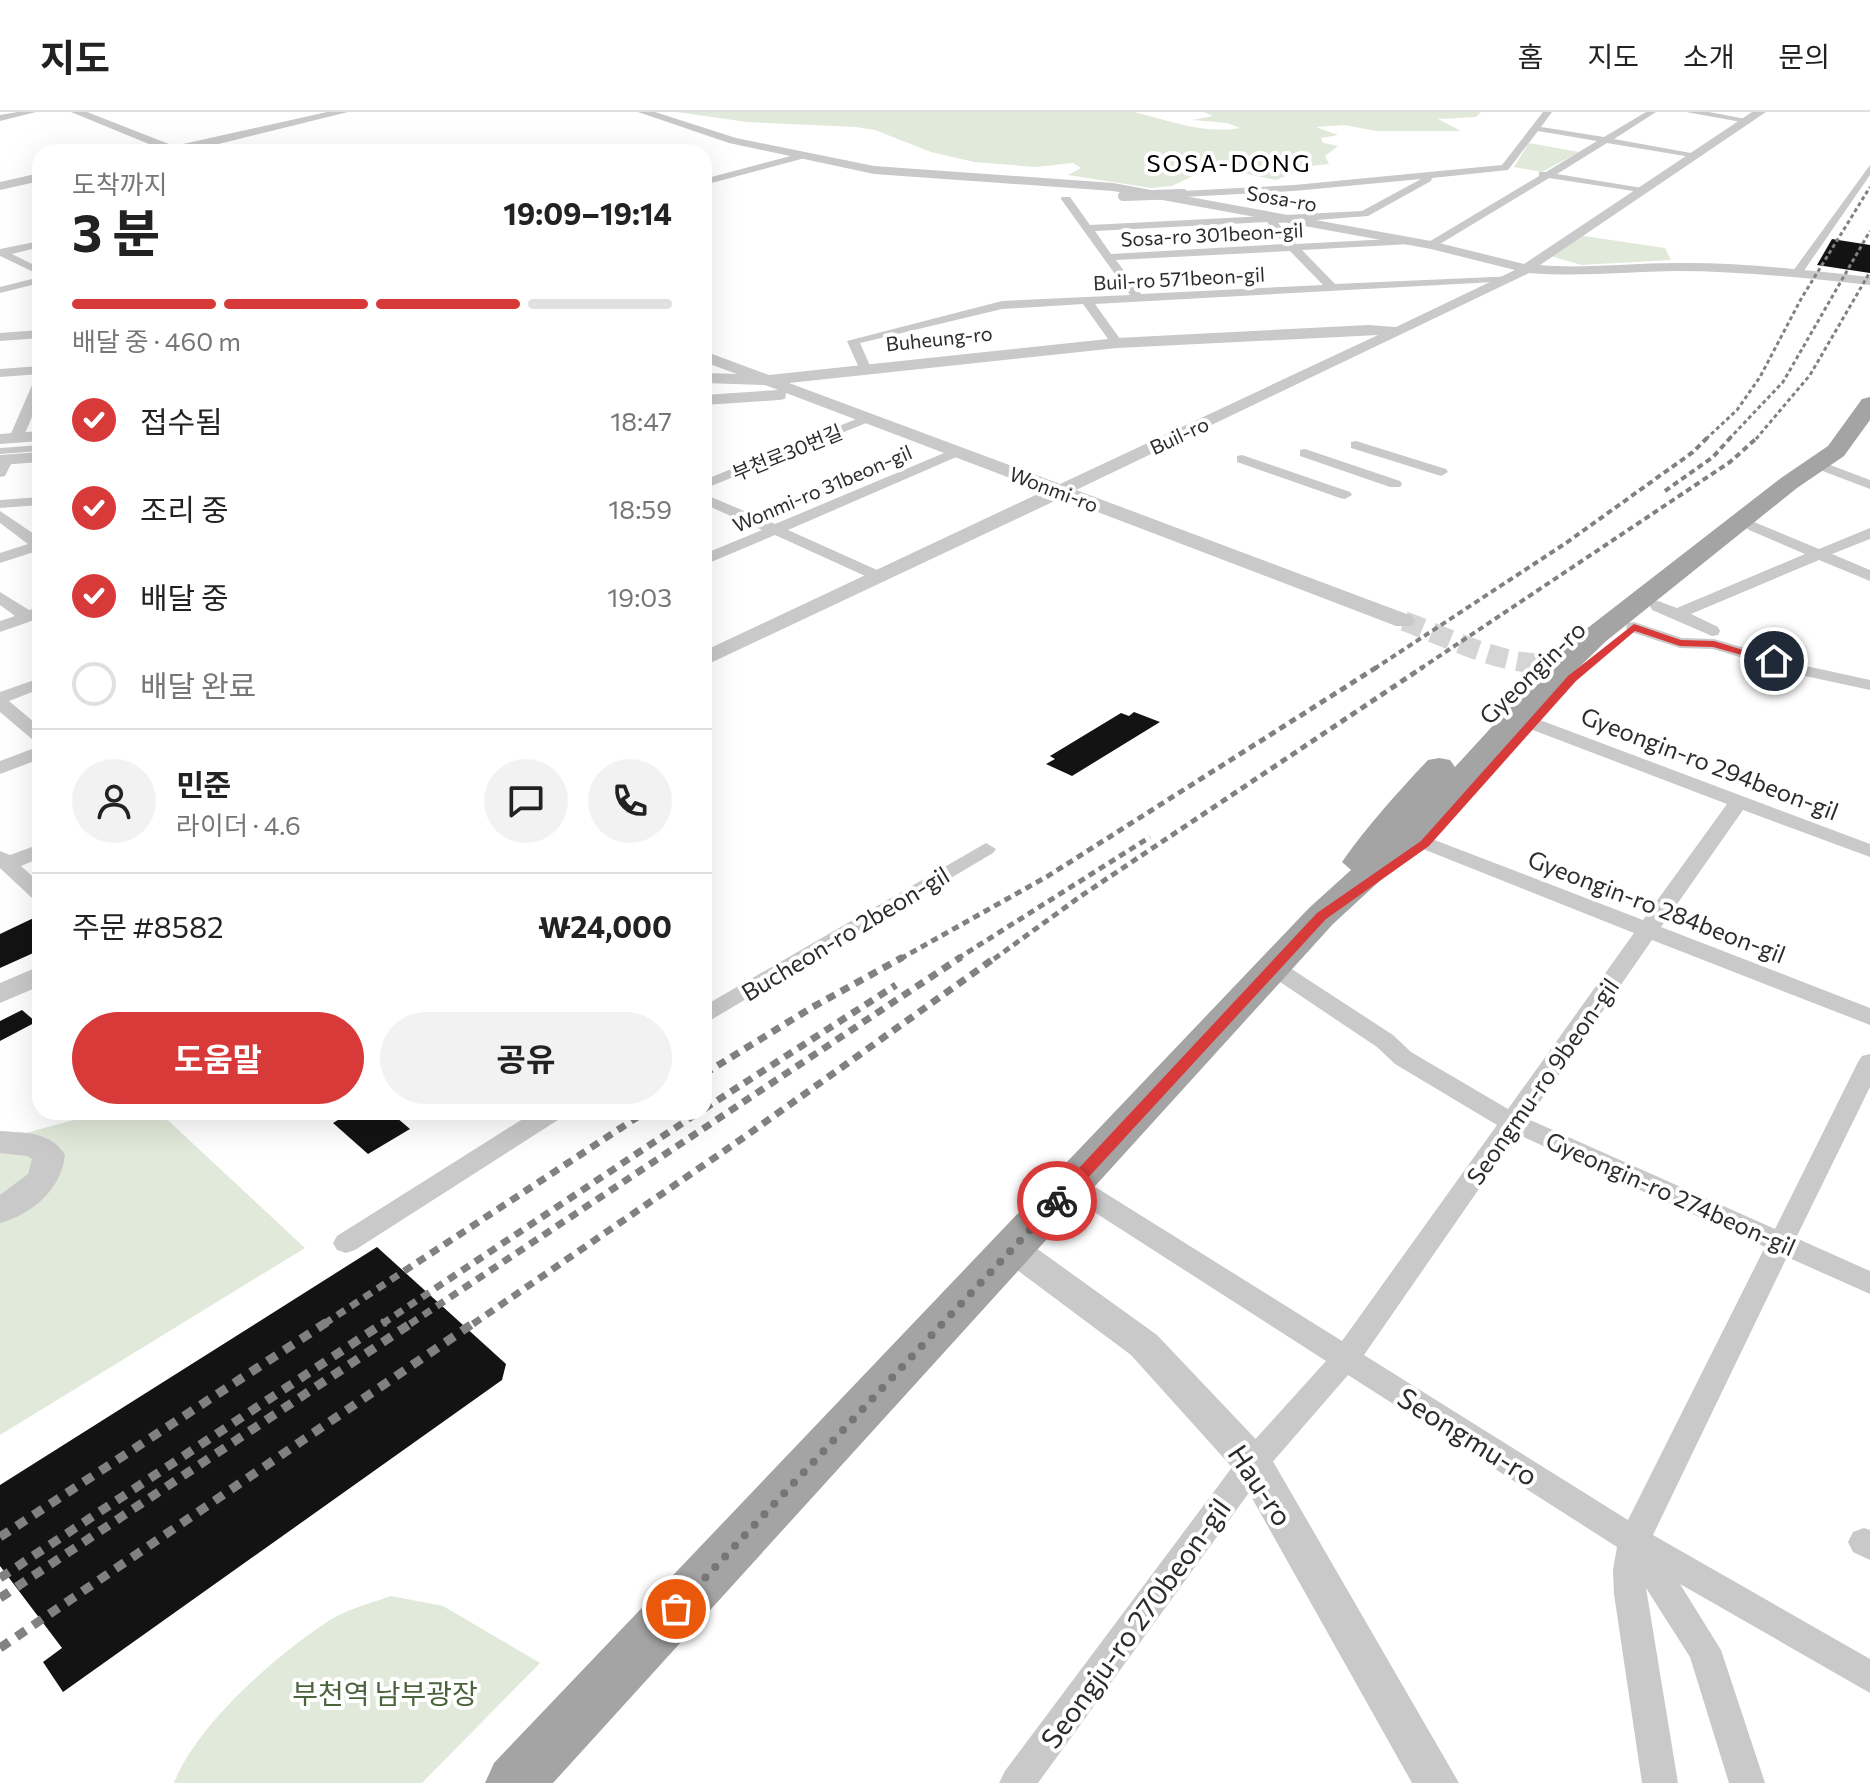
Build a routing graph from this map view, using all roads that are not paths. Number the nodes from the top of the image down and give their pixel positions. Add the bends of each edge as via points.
1 (32, 112) edge
2 (77, 112) edge
3 (342, 112) edge
4 (644, 112) edge
5 (1548, 112) edge
6 (1652, 112) edge
7 (1690, 112) edge
8 (1760, 112) edge
9 (0, 118) edge
10 (1747, 120) junction
11 (1534, 128) junction
12 (1605, 140) junction
13 (155, 144) edge
14 (203, 144) edge
15 (1697, 155) junction
16 (802, 156) junction
17 (1505, 168) junction
18 (1870, 168) edge
19 (1519, 170) dead end
20 (1532, 173) dead end
21 (1436, 175) junction
22 (1546, 175) junction
23 (32, 179) edge
24 (712, 180) edge
25 (0, 186) edge
26 (1642, 191) junction
27 (1123, 196) dead end
28 (1066, 199) dead end
29 (1278, 217) junction
30 (1090, 228) junction
31 (1410, 241) junction
32 (1431, 245) junction
33 (32, 246) edge
34 (1296, 248) junction
35 (0, 253) edge
36 (1111, 257) junction
37 (32, 268) edge
38 (1529, 269) junction
39 (1797, 273) junction
40 (1512, 278) junction
41 (1870, 281) edge
42 (32, 282) edge
43 (1332, 287) junction
44 (0, 290) edge
45 (1138, 298) junction
46 (1087, 301) junction
47 (1398, 331) junction
48 (32, 335) edge
49 (0, 337) edge
50 (1117, 343) junction
51 (712, 359) edge
52 (865, 368) junction
53 (32, 371) edge
54 (0, 373) edge
55 (712, 378) edge
56 (766, 380) junction
57 (801, 393) junction
58 (32, 397) edge
59 (712, 397) edge
60 (712, 399) edge
61 (1868, 410) edge
62 (869, 419) junction
63 (32, 436) edge
64 (8, 438) edge
65 (1356, 445) dead end
66 (32, 451) edge
67 (1869, 451) edge
68 (956, 452) junction
69 (1305, 453) dead end
70 (1826, 457) junction
71 (32, 458) edge
72 (1242, 459) dead end
73 (1, 461) edge
74 (1441, 472) dead end
75 (712, 482) edge
76 (1395, 484) dead end
77 (1870, 485) edge
78 (1776, 489) junction
79 (1059, 491) junction
80 (1345, 495) dead end
81 (32, 502) edge
82 (712, 502) edge
83 (0, 504) edge
84 (0, 516) edge
85 (1754, 527) junction
86 (775, 530) junction
87 (1870, 533) edge
88 (32, 539) edge
89 (32, 548) edge
90 (1819, 554) junction
91 (712, 557) edge
92 (0, 558) edge
93 (1870, 576) edge
94 (880, 577) junction
95 (0, 597) edge
96 (1668, 610) junction
97 (32, 613) edge
98 (32, 615) edge
99 (1404, 621) tunnel mouth
100 (0, 627) edge
101 (1634, 627) junction
102 (1712, 631) dead end
103 (712, 655) edge
104 (1556, 664) tunnel mouth
105 (1870, 685) edge
106 (32, 686) edge
107 (1536, 686) dead end
108 (0, 700) edge
109 (1532, 723) junction
110 (32, 729) edge
111 (32, 755) edge
112 (0, 768) edge
113 (1738, 802) junction
114 (1425, 843) junction
115 (986, 849) dead end
116 (1870, 851) edge
117 (32, 852) edge
118 (4, 861) edge
119 (32, 887) edge
120 (1321, 916) junction
121 (1648, 931) junction
122 (1273, 967) junction
123 (32, 979) edge
124 (0, 994) edge
125 (712, 1011) edge
126 (1870, 1017) edge
127 (1870, 1062) edge
128 (539, 1120) edge
129 (1512, 1122) junction
130 (0, 1142) edge
131 (1072, 1185) junction
132 (0, 1211) edge
133 (1781, 1242) junction
134 (346, 1243) dead end
135 (1013, 1249) junction
136 (1870, 1283) edge
137 (1345, 1359) junction
138 (1253, 1463) junction
139 (1634, 1541) junction
140 (1870, 1677) edge
141 (514, 1783) edge
142 (1017, 1783) edge
143 (1437, 1783) edge
144 (1660, 1783) edge
145 (1747, 1783) edge

1 - 9 street
2 - 13 street
3 - 14 street
4 - 16 street, Sosa-ro via 733,141
5 - 11 street
6 - 12 street
7 - 10 street
8 - 10 street, Buil-ro
10 - 15 street, Buil-ro
11 - 12 street
11 - 17 street
12 - 15 street
12 - 22 street
15 - 26 street, Buil-ro
16 - 24 street
16 - 29 street, Sosa-ro via 911,174 1113,187
17 - 19 street
17 - 21 street
18 - 39 street
20 - 22 street
21 - 27 street, bridge
21 - 29 street via 1364,214
22 - 26 street
22 - 32 street
23 - 25 street
26 - 38 street, Buil-ro
28 - 30 street
29 - 30 street
29 - 31 street, Sosa-ro
29 - 34 street via 1272,223
30 - 36 street
31 - 32 street, Sosa-ro
31 - 34 street, Sosa-ro 301beon-gil
32 - 38 street, Sosa-ro
33 - 35 street
34 - 36 street, Sosa-ro 301beon-gil
34 - 43 street
35 - 37 street
36 - 45 street
38 - 39 street, Sosa-ro via 1722,267
38 - 40 street, Buil-ro
39 - 41 street, Sosa-ro
40 - 43 street, Buil-ro 571beon-gil
40 - 47 street, Buil-ro
42 - 44 street
43 - 45 street, Buil-ro 571beon-gil
45 - 46 street, Buil-ro 571beon-gil
46 - 50 street
46 - 52 street, Buil-ro 571beon-gil via 1002,305 853,341
47 - 50 street, Buheung-ro
47 - 79 street, Buil-ro
48 - 49 street
50 - 52 street, Buheung-ro
51 - 56 street, Wonmi-ro
52 - 56 street, Buheung-ro
53 - 54 street
55 - 56 street, Buheung-ro
56 - 57 street, Wonmi-ro
56 - 59 street, Buheung-ro
57 - 60 street, Buheung-ro
57 - 62 street, Wonmi-ro
58 - 64 street
61 - 70 main road, Gyeongin-ro
62 - 68 street, Wonmi-ro
62 - 75 street, 부천로30번길
63 - 64 street
65 - 74 street
66 - 73 street
67 - 70 main road
68 - 79 street, Wonmi-ro
68 - 86 street, Wonmi-ro 31beon-gil
69 - 76 street
70 - 77 street
70 - 78 main road, Gyeongin-ro
71 - 73 street
72 - 80 street
78 - 85 main road, Gyeongin-ro via 1780,505
78 - 104 street
78 - 120 main road, Gyeongin-ro via 1595,636 1409,836
79 - 94 street, Buil-ro
79 - 99 street, Wonmi-ro
81 - 83 street
82 - 86 street
84 - 88 street
85 - 90 street
85 - 96 main road, Gyeongin-ro
86 - 91 street, Wonmi-ro 31beon-gil
86 - 94 street
87 - 90 street, Gyeongin-ro
89 - 92 street
90 - 93 street
90 - 96 street, Gyeongin-ro
94 - 103 street, Buil-ro
95 - 97 street
96 - 101 main road, Gyeongin-ro
96 - 102 street
98 - 100 street
101 - 105 street via 1680,643 1714,644
101 - 109 main road, Gyeongin-ro via 1572,678
106 - 108 street
107 - 120 street
108 - 110 street
109 - 113 street, Gyeongin-ro 294beon-gil
109 - 114 main road, Gyeongin-ro
111 - 112 street
113 - 116 street, Gyeongin-ro 294beon-gil
113 - 121 street, Seongmu-ro 9beon-gil
114 - 120 main road, Gyeongin-ro
114 - 121 street, Gyeongin-ro 284beon-gil
115 - 125 street, Bucheon-ro 2beon-gil
117 - 118 street
118 - 119 street
120 - 122 main road, Gyeongin-ro
121 - 126 street, Gyeongin-ro 284beon-gil
121 - 129 street, Seongmu-ro 9beon-gil
122 - 129 street, Gyeongin-ro 274beon-gil via 1403,1058
122 - 131 main road, Gyeongin-ro
123 - 124 street
127 - 133 street
128 - 134 street
129 - 133 street, Gyeongin-ro 274beon-gil
129 - 137 street, Seongmu-ro 9beon-gil
130 - 132 street via 35,1145 49,1155 49,1166 23,1198
131 - 135 main road, Gyeongin-ro
131 - 137 street, Seongmu-ro
133 - 136 street, Gyeongin-ro 274beon-gil
133 - 139 street
135 - 138 street, Hau-ro via 1144,1345
135 - 141 main road, Gyeongin-ro
137 - 138 street, Seongmu-ro 9beon-gil
137 - 139 street, Seongmu-ro
138 - 142 street, Seongju-ro 270beon-gil
138 - 143 street, Hau-ro
139 - 140 street, Seongmu-ro
139 - 144 street via 1630,1594
139 - 145 street via 1704,1650

